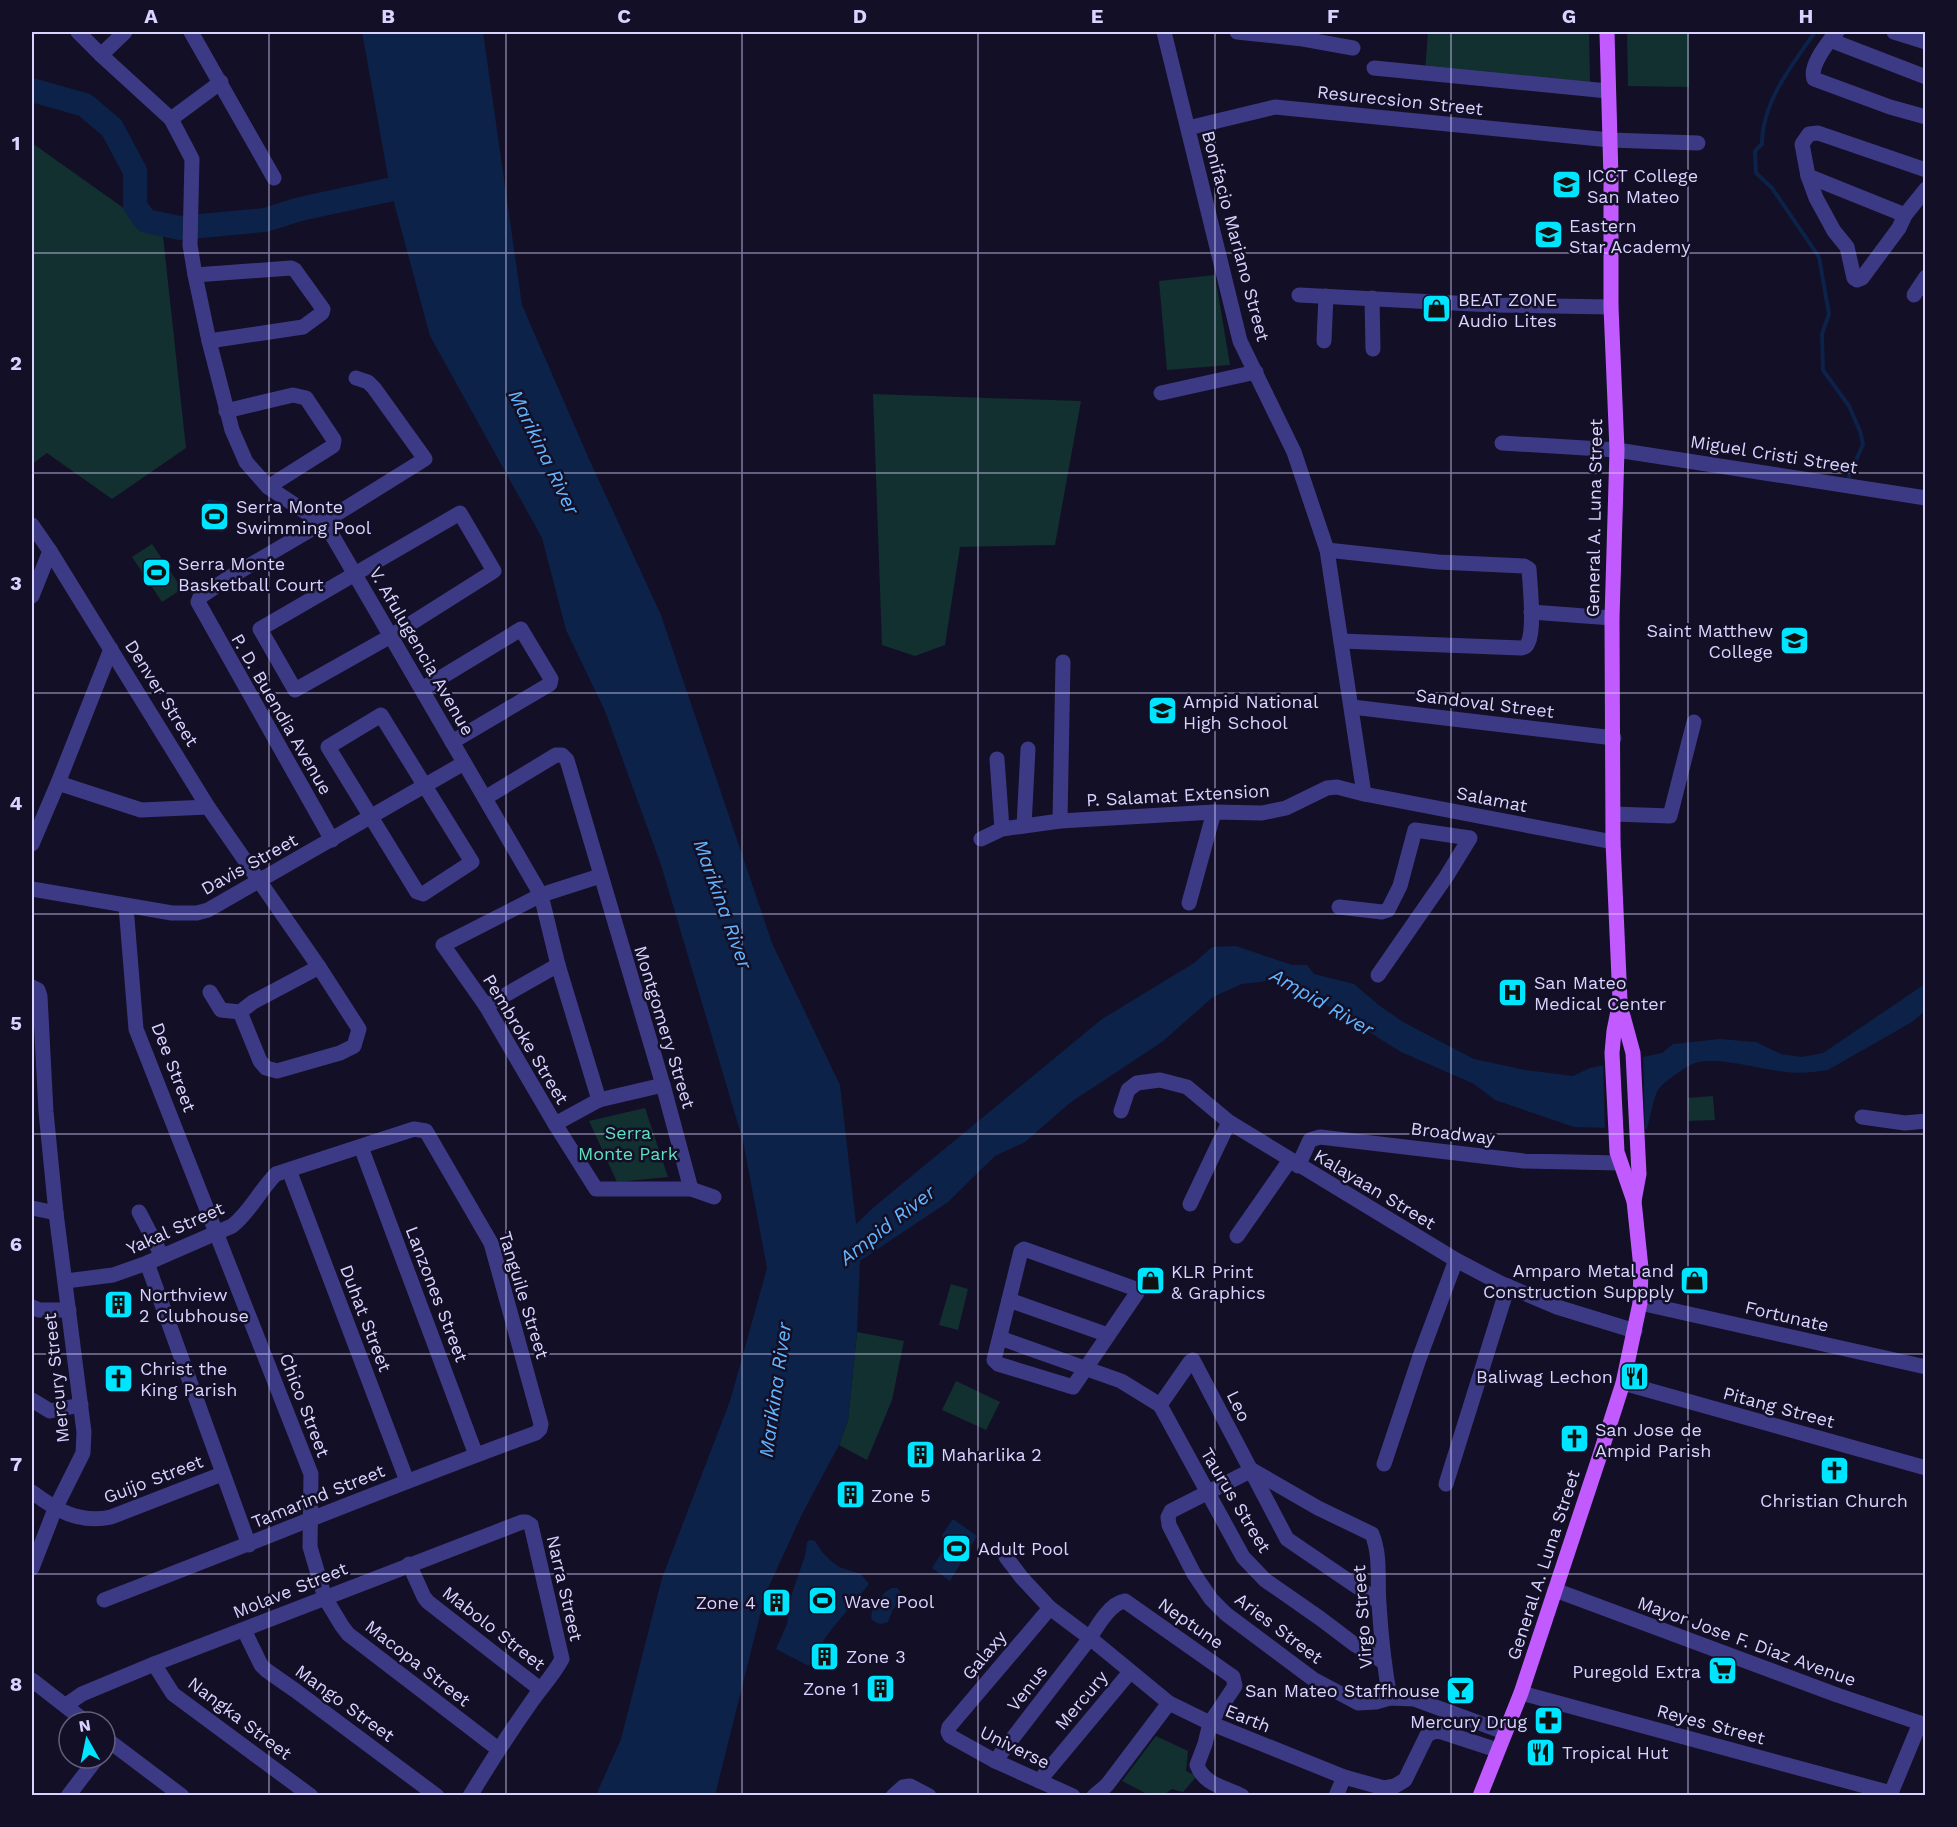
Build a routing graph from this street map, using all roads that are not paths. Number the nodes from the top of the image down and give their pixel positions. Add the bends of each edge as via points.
1 (78, 32) edge
2 (125, 32) edge
3 (191, 32) edge
4 (1164, 32) edge
5 (1237, 32) edge
6 (1607, 32) edge
7 (1894, 32) edge
8 (1304, 35) edge
9 (1833, 36) edge
10 (1926, 42) edge
11 (1353, 48) dead end
12 (100, 55) junction
13 (1374, 68) dead end
14 (1926, 77) edge
15 (221, 82) junction
16 (1608, 91) junction
17 (1926, 117) edge
18 (171, 119) junction
19 (1188, 128) junction
20 (1610, 140) junction
21 (1698, 143) dead end
22 (1926, 170) edge
23 (1808, 176) junction
24 (274, 178) dead end
25 (1926, 189) edge
26 (1905, 215) junction
27 (195, 275) junction
28 (1926, 277) edge
29 (1299, 295) dead end
30 (1914, 295) dead end
31 (1326, 296) junction
32 (1372, 298) junction
33 (1611, 307) junction
34 (209, 341) junction
35 (1324, 341) dead end
36 (1373, 349) dead end
37 (1256, 372) junction
38 (356, 378) dead end
39 (1161, 393) dead end
40 (226, 411) junction
41 (1502, 443) dead end
42 (1617, 450) junction
43 (268, 487) junction
44 (1926, 498) edge
45 (322, 523) junction
46 (32, 525) edge
47 (1327, 550) junction
48 (50, 551) junction
49 (355, 574) junction
50 (32, 596) edge
51 (1531, 612) junction
52 (1612, 618) junction
53 (391, 636) junction
54 (1341, 641) junction
55 (111, 649) junction
56 (1063, 662) dead end
57 (422, 689) junction
58 (1352, 707) junction
59 (1694, 722) dead end
60 (1614, 738) junction
61 (452, 742) junction
62 (1028, 748) dead end
63 (997, 759) dead end
64 (464, 763) junction
65 (58, 783) junction
66 (425, 785) junction
67 (1364, 794) junction
68 (485, 798) junction
69 (208, 807) junction
70 (1214, 812) junction
71 (1614, 814) junction
72 (1476, 816) junction
73 (370, 818) junction
74 (1060, 821) junction
75 (1024, 826) junction
76 (1002, 829) junction
77 (1470, 838) junction
78 (981, 839) dead end
79 (332, 840) junction
80 (1613, 842) junction
81 (32, 844) edge
82 (600, 876) junction
83 (260, 882) junction
84 (32, 889) edge
85 (541, 895) junction
86 (1189, 903) dead end
87 (126, 906) junction
88 (1340, 907) dead end
89 (558, 965) junction
90 (319, 967) junction
91 (1378, 975) dead end
92 (32, 987) edge
93 (210, 992) dead end
94 (1620, 1005) junction
95 (486, 1006) junction
96 (240, 1012) junction
97 (663, 1085) junction
98 (599, 1100) junction
99 (1121, 1111) dead end
100 (39, 1112) edge
101 (1862, 1117) dead end
102 (1926, 1121) edge
103 (1229, 1122) junction
104 (555, 1124) junction
105 (414, 1129) joint
106 (360, 1147) junction
107 (1619, 1158) junction
108 (1294, 1163) junction
109 (289, 1170) junction
110 (691, 1189) junction
111 (714, 1197) dead end
112 (1634, 1201) junction
113 (1190, 1204) dead end
114 (32, 1208) edge
115 (139, 1212) dead end
116 (56, 1213) junction
117 (218, 1234) junction
118 (1237, 1236) dead end
119 (162, 1256) junction
120 (1456, 1260) junction
121 (147, 1263) junction
122 (66, 1281) junction
123 (1508, 1286) junction
124 (1009, 1300) junction
125 (1640, 1303) junction
126 (32, 1307) edge
127 (69, 1310) junction
128 (1635, 1331) junction
129 (1108, 1335) junction
130 (1000, 1338) junction
131 (1926, 1367) edge
132 (1087, 1368) junction
133 (1623, 1383) junction
134 (32, 1400) edge
135 (1160, 1405) junction
136 (81, 1406) junction
137 (541, 1424) joint
138 (476, 1455) junction
139 (1384, 1464) dead end
140 (1926, 1468) edge
141 (1252, 1470) junction
142 (222, 1474) junction
143 (407, 1481) junction
144 (1446, 1484) dead end
145 (32, 1492) edge
146 (1208, 1492) junction
147 (55, 1509) junction
148 (310, 1520) junction
149 (531, 1526) joint
150 (249, 1545) junction
151 (1006, 1557) dead end
152 (409, 1564) junction
153 (32, 1568) edge
154 (1555, 1590) junction
155 (325, 1598) junction
156 (104, 1600) dead end
157 (1378, 1601) junction
158 (1050, 1608) junction
159 (244, 1630) junction
160 (1090, 1638) junction
161 (1384, 1662) junction
162 (154, 1664) junction
163 (1130, 1672) junction
164 (32, 1680) edge
165 (540, 1689) junction
166 (1521, 1693) junction
167 (1390, 1698) junction
168 (1169, 1703) junction
169 (66, 1705) junction
170 (72, 1710) edge
171 (1210, 1723) junction
172 (1923, 1724) edge
173 (949, 1727) joint
174 (1504, 1732) junction
175 (498, 1749) junction
176 (117, 1750) edge
177 (1497, 1750) junction
178 (995, 1761) junction
179 (88, 1770) edge
180 (1344, 1777) junction
181 (1039, 1781) junction
182 (898, 1791) edge
183 (1238, 1795) edge
184 (68, 1796) edge
185 (182, 1796) edge
186 (311, 1796) edge
187 (437, 1796) edge
188 (470, 1796) edge
189 (929, 1796) edge
190 (1073, 1796) edge
191 (1094, 1796) edge
192 (1336, 1796) edge
193 (1480, 1796) edge

1 - 12 street
2 - 12 street
3 - 15 street
4 - 19 street, Bonifacio Mariano Street
5 - 8 street
6 - 16 main road, General A. Luna Street
7 - 10 street
8 - 11 street
9 - 14 street
9 - 17 street via 1823,48 1814,79
12 - 18 street
13 - 16 street
15 - 18 street
15 - 24 street
16 - 20 main road, General A. Luna Street
18 - 27 street, V. Afulugencia Avenue via 192,159 190,245
19 - 20 street, Resurecsion Street via 1275,107
19 - 37 street, Bonifacio Mariano Street via 1240,341
20 - 21 street, Resurecsion Street
20 - 33 main road, General A. Luna Street
22 - 23 street via 1813,133 1802,144
23 - 26 street
23 - 26 street via 1815,198 1847,247 1857,280
25 - 26 street
27 - 34 street, V. Afulugencia Avenue
27 - 34 street via 291,268 323,309 303,327
28 - 30 street
29 - 31 street
31 - 32 street
31 - 35 street
32 - 33 street
32 - 36 street
33 - 42 main road, General A. Luna Street
34 - 40 street, V. Afulugencia Avenue
37 - 39 street
37 - 47 street, Bonifacio Mariano Street via 1294,452
38 - 45 street via 374,388 425,459
40 - 43 street, V. Afulugencia Avenue via 246,462
40 - 43 street via 300,395 334,440 333,446
41 - 42 street, Miguel Cristi Street
42 - 44 street, Miguel Cristi Street
42 - 52 main road, General A. Luna Street
43 - 45 street, V. Afulugencia Avenue
45 - 49 street, V. Afulugencia Avenue
45 - 79 street, P. D. Buendia Avenue via 200,597 199,607
46 - 48 street, Denver Street
47 - 51 street via 1524,566 1529,569
47 - 54 street, Bonifacio Mariano Street
48 - 50 street
48 - 55 street, Denver Street
49 - 53 street, V. Afulugencia Avenue
49 - 53 street via 260,629 295,690
49 - 53 street via 459,513 494,571
51 - 52 street
51 - 54 street via 1529,641 1521,648
52 - 60 main road, General A. Luna Street
53 - 57 street, V. Afulugencia Avenue
54 - 58 street, Bonifacio Mariano Street
55 - 65 street
55 - 69 street, Denver Street
56 - 74 street
57 - 61 street, V. Afulugencia Avenue
57 - 61 street via 521,629 551,679 550,684
58 - 60 street, Sandoval Street
58 - 67 street, Bonifacio Mariano Street
59 - 71 street via 1670,816
60 - 71 main road, General A. Luna Street
61 - 64 street, V. Afulugencia Avenue
62 - 75 street
63 - 76 street
64 - 66 street, Davis Street
64 - 68 street, V. Afulugencia Avenue
65 - 69 street via 141,810
65 - 81 street
66 - 73 street, Davis Street
66 - 73 street via 381,715 328,747
66 - 73 street via 472,862 423,894 417,892
67 - 70 street, P. Salamat Extension via 1327,788 1286,808 1262,813
67 - 72 street, Salamat
68 - 82 street, Montgomery Street via 562,755 567,760
68 - 85 street, V. Afulugencia Avenue
69 - 83 street, Denver Street
70 - 74 street, P. Salamat Extension
70 - 86 street
71 - 80 main road, General A. Luna Street
72 - 77 street
72 - 80 street, Salamat
73 - 79 street, Davis Street
74 - 75 street, P. Salamat Extension
75 - 76 street, P. Salamat Extension
76 - 78 street, P. Salamat Extension
77 - 88 street via 1415,830 1400,886 1388,910
77 - 91 street
79 - 83 street, Davis Street
80 - 94 main road, General A. Luna Street
82 - 85 street
82 - 97 street, Montgomery Street
83 - 87 street, Davis Street via 197,913
83 - 90 street, Denver Street
84 - 87 street, Davis Street
85 - 89 street, V. Afulugencia Avenue
85 - 95 street, Pembroke Street via 443,945
87 - 117 street, Dee Street via 136,1029
89 - 95 street
89 - 98 street, V. Afulugencia Avenue
90 - 96 street
90 - 96 street, Denver Street via 359,1029 354,1046 277,1071 266,1068
92 - 100 street, Mercury Street via 40,996
93 - 96 street via 221,1010
94 - 107 main road, General A. Luna Street via 1612,1053
94 - 112 main road, General A. Luna Street via 1633,1053 1639,1174
95 - 104 street, Pembroke Street
97 - 98 street
97 - 110 street, Montgomery Street
98 - 104 street
99 - 103 street, Kalayaan Street via 1128,1090 1137,1083 1160,1080 1187,1087
100 - 116 street, Mercury Street
101 - 102 street via 1905,1123
103 - 108 street, Kalayaan Street
103 - 113 street
104 - 110 street, Pembroke Street via 596,1189
105 - 106 street, Yakal Street
105 - 137 street, Tanguile Street via 426,1131 432,1138 491,1243
106 - 109 street, Yakal Street
106 - 138 street, Lanzones Street
107 - 108 street, Broadway via 1524,1161 1320,1137 1310,1140
107 - 112 main road, General A. Luna Street
108 - 118 street, Broadway
108 - 120 street, Kalayaan Street
109 - 117 street, Yakal Street via 276,1174 241,1219
109 - 143 street, Duhat Street
110 - 111 street
112 - 125 main road, General A. Luna Street via 1641,1268
114 - 116 street
115 - 119 street
116 - 122 street, Mercury Street
117 - 119 street, Yakal Street
117 - 148 street, Chico Street via 310,1474
119 - 121 street, Yakal Street
120 - 123 street, Kalayaan Street
120 - 139 street
121 - 122 street, Yakal Street via 113,1275
121 - 142 street
122 - 127 street, Mercury Street
123 - 128 street, Kalayaan Street via 1557,1307
123 - 144 street
124 - 129 street
124 - 129 street via 1024,1249 1134,1286 1137,1293
124 - 130 street
125 - 128 main road, General A. Luna Street
125 - 131 street, Fortunate
126 - 127 street
127 - 136 street, Mercury Street
128 - 133 main road, General A. Luna Street
129 - 132 street
130 - 132 street
130 - 132 street via 994,1360 998,1364 1070,1387 1076,1385
132 - 135 street via 1121,1381
133 - 140 street, Pitang Street
133 - 154 main road, General A. Luna Street
134 - 136 street via 50,1411
135 - 141 street, Leo via 1192,1360
135 - 146 street, Taurus Street
136 - 147 street, Mercury Street via 83,1453
137 - 138 street, Tamarind Street via 536,1433
138 - 143 street, Tamarind Street
141 - 146 street
141 - 157 street, Leo via 1287,1539
141 - 157 street, Virgo Street via 1372,1534 1377,1546
142 - 147 street, Guijo Street via 99,1519
142 - 150 street
143 - 148 street, Tamarind Street
145 - 147 street, Guijo Street
146 - 161 street, Taurus Street via 1244,1557 1265,1581
146 - 167 street, Aries Street via 1171,1511 1168,1517 1194,1574 1211,1599 1298,1669 1351,1701 1367,1703
147 - 153 street, Mercury Street
148 - 150 street, Tamarind Street
148 - 155 street, Chico Street via 310,1546
149 - 152 street, Molave Street via 522,1522
149 - 165 street, Narra Street via 562,1659
150 - 156 street, Tamarind Street
151 - 158 street, Earth
152 - 155 street, Molave Street
152 - 165 street, Mabolo Street via 428,1602
154 - 166 main road, General A. Luna Street
154 - 172 street, Mayor Jose F. Diaz Avenue
155 - 159 street, Molave Street
155 - 175 street, Macopa Street via 348,1634
157 - 161 street, Virgo Street
158 - 160 street, Earth
158 - 173 street, Galaxy
159 - 162 street, Molave Street
159 - 187 street, Mango Street via 266,1670
160 - 163 street, Earth
160 - 171 street, Neptune via 1098,1624 1125,1600 1233,1677 1235,1686
160 - 178 street, Venus
161 - 167 street, Virgo Street
162 - 169 street, Molave Street via 82,1694
162 - 186 street, Nangka Street via 173,1694
163 - 168 street, Earth
163 - 181 street, Mercury
164 - 169 street
165 - 175 street
166 - 172 street, Reyes Street via 1891,1793
166 - 174 main road, General A. Luna Street
167 - 174 street via 1414,1699
168 - 171 street, Earth
168 - 191 street via 1107,1785
169 - 170 street
171 - 180 street, Earth
171 - 183 street via 1197,1765 1200,1774
173 - 178 street, Universe via 950,1736
174 - 177 main road, General A. Luna Street
175 - 188 street
176 - 185 street
177 - 180 street, Earth via 1435,1731 1427,1735 1405,1780 1395,1786 1384,1788
177 - 193 main road, General A. Luna Street
178 - 181 street, Universe
179 - 184 street
180 - 192 street
181 - 190 street, Universe
182 - 189 street via 910,1786

